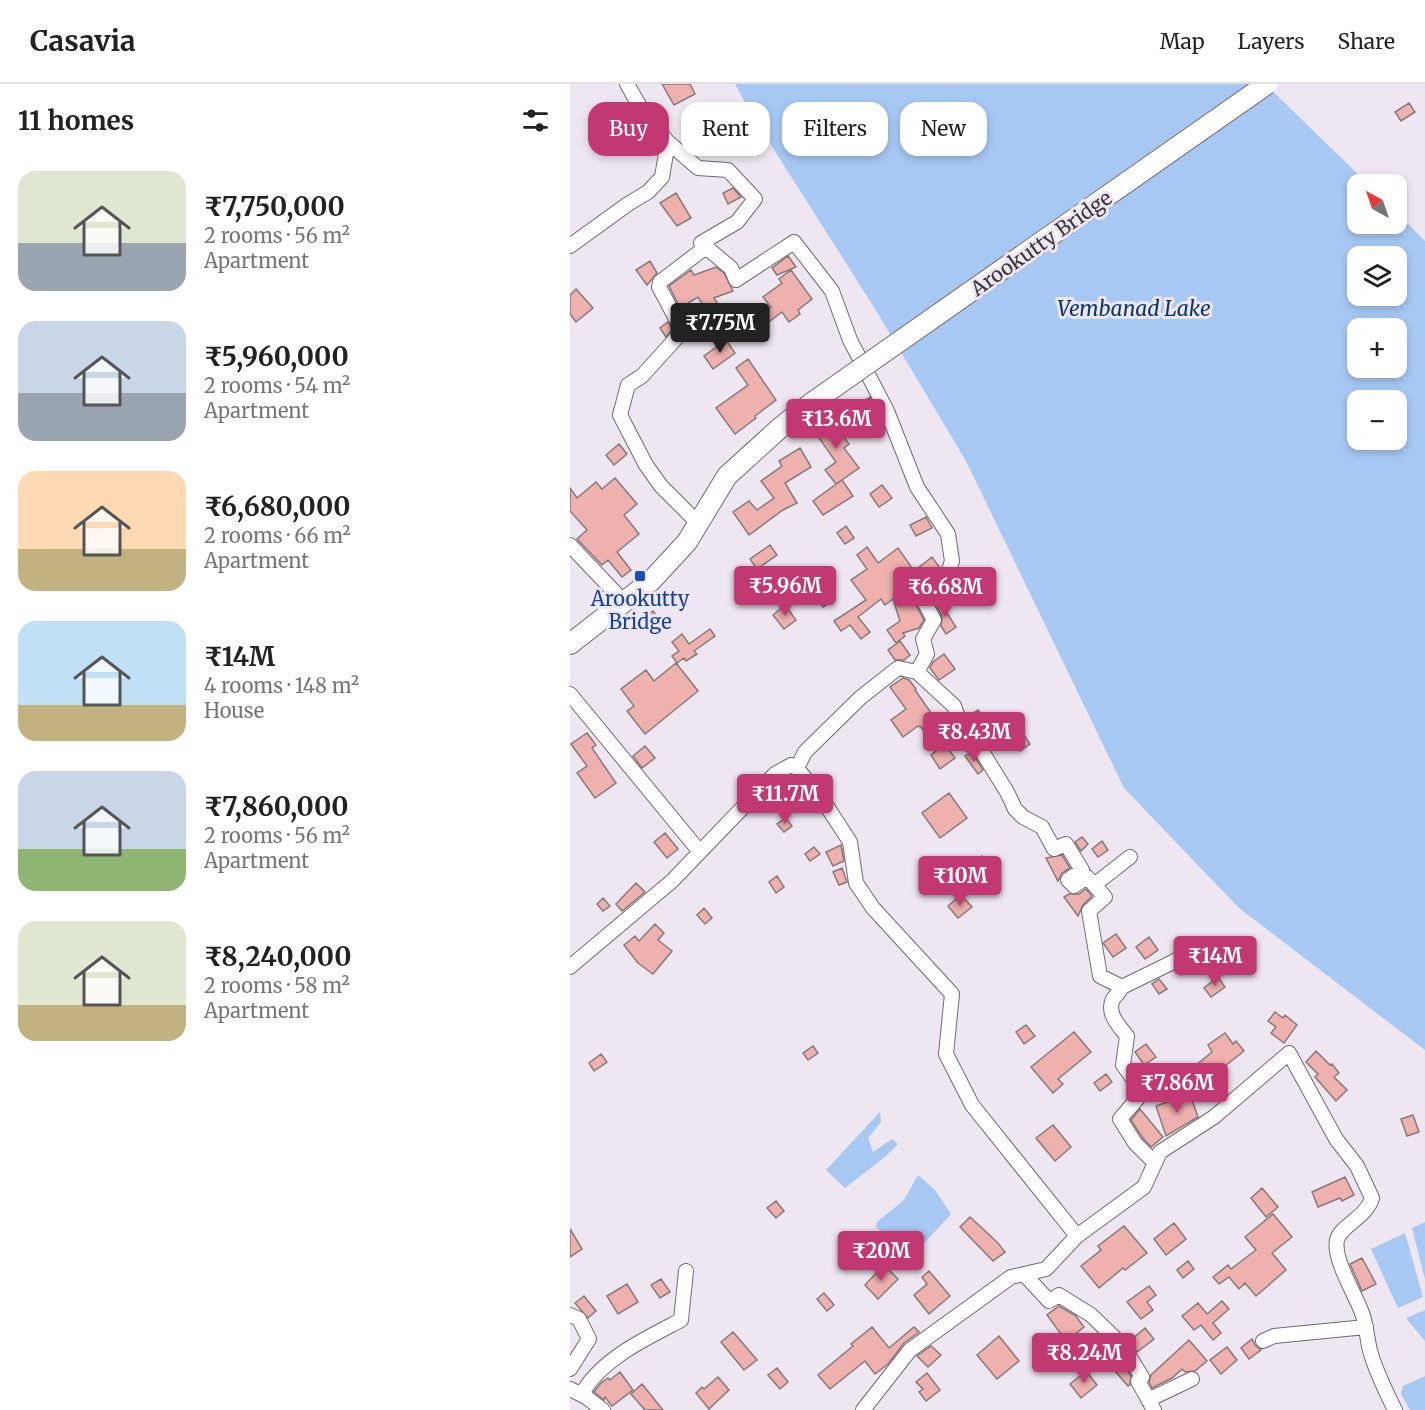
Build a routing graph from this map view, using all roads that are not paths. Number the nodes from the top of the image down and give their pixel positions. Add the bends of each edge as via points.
1 (627, 84) edge
2 (1267, 84) edge
3 (637, 102) edge
4 (669, 143) edge
5 (666, 156) edge
6 (570, 246) edge
7 (706, 247) junction
8 (698, 523) junction
9 (570, 545) edge
10 (624, 602) junction
11 (570, 644) edge
12 (917, 672) junction
13 (570, 694) edge
14 (797, 768) junction
15 (700, 852) junction
16 (1130, 857) dead end
17 (1094, 885) junction
18 (1201, 945) dead end
19 (570, 967) edge
20 (1122, 987) junction
21 (1155, 1163) junction
22 (1077, 1236) junction
23 (686, 1271) dead end
24 (1024, 1274) junction
25 (570, 1315) edge
26 (1366, 1327) junction
27 (1263, 1341) dead end
28 (570, 1370) edge
29 (1192, 1379) dead end
30 (570, 1389) edge
31 (586, 1397) junction
32 (1151, 1405) edge
33 (603, 1410) edge
34 (863, 1410) edge
35 (1395, 1410) edge

1 - 3 street
2 - 8 main road, Arookutty Bridge, bridge via 813,402 727,476
4 - 7 street via 698,168 728,170 754,199 737,222 701,243
5 - 6 street via 662,177 648,192
7 - 8 street via 660,282 681,328 680,334 642,376 628,385 620,415 646,465
7 - 12 street via 731,268 736,280 794,242 832,291 917,487 948,534 952,561 942,591 931,585 919,592 934,620 923,639 927,654
8 - 10 main road, Arookutty Bridge via 687,542 651,581
9 - 10 street
10 - 11 main road, Arookutty Bridge
12 - 14 street via 898,668 860,698 805,752
12 - 17 street via 954,706 966,743 981,750 1015,808 1042,827 1054,849 1066,844 1082,870 1068,880 1074,886 1087,877
13 - 15 street
14 - 15 street via 791,765 775,774
14 - 22 street via 850,842 855,883 952,994 946,1054 972,1105
15 - 19 street via 672,881
16 - 17 street
17 - 20 street via 1105,897 1089,911 1100,976
18 - 20 street
20 - 21 street via 1111,1006 1112,1017 1126,1036 1123,1065 1143,1092 1120,1119 1135,1143
21 - 22 street via 1144,1187
21 - 26 street via 1160,1152 1214,1117 1289,1053 1372,1198 1357,1220 1342,1230 1336,1245
22 - 24 street via 1046,1269
23 - 31 street via 681,1320 625,1350 592,1378 584,1390
24 - 32 street via 1049,1301 1059,1295 1091,1315 1122,1346 1142,1377 1138,1381
24 - 34 street via 1011,1277 910,1350
25 - 28 street via 579,1319 590,1339
26 - 27 street via 1274,1336
26 - 35 street via 1371,1353
29 - 32 street
30 - 31 street
31 - 33 street

